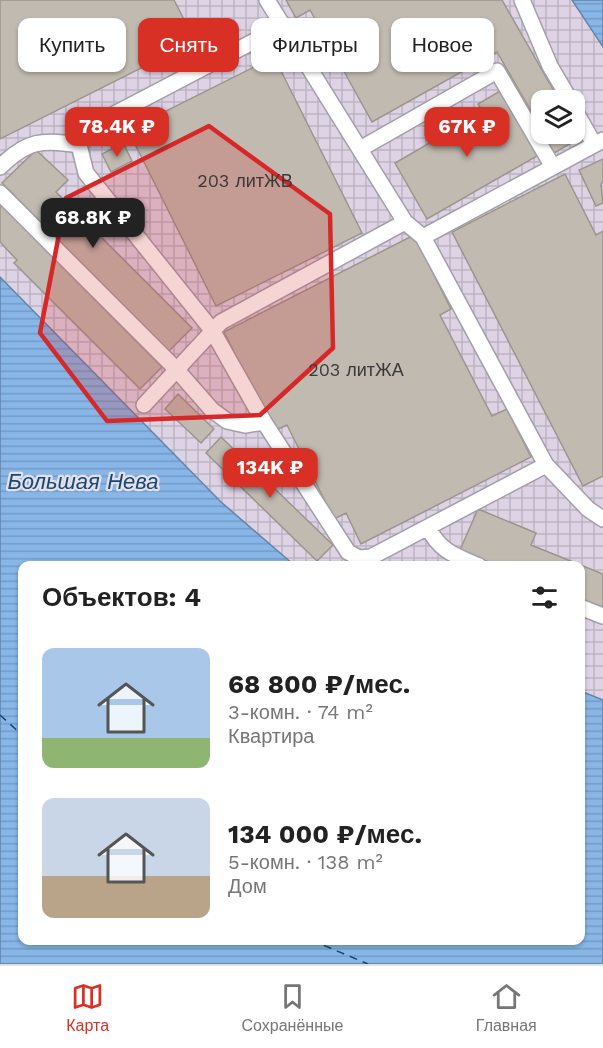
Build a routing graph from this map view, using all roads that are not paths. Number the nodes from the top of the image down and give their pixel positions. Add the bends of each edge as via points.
1 (267, 0) edge
2 (522, 0) edge
3 (280, 18) edge
4 (251, 43) edge
5 (313, 72) edge
6 (564, 90) edge
7 (585, 124) edge
8 (599, 142) edge
9 (79, 145) junction
10 (360, 149) junction
11 (553, 166) junction
12 (0, 167) edge
13 (0, 193) edge
14 (405, 222) junction
15 (423, 237) junction
16 (212, 330) junction
17 (176, 369) junction
18 (144, 405) dead end
19 (264, 422) junction
20 (546, 465) junction
21 (603, 519) edge
22 (428, 527) junction
23 (467, 561) edge
24 (585, 609) edge
25 (603, 616) edge

1 - 3 lane
2 - 6 lane
4 - 9 lane via 84,130
5 - 10 lane
7 - 8 lane
8 - 11 lane
9 - 12 lane via 53,141 24,146
9 - 16 lane via 86,173
10 - 11 lane via 497,70
10 - 14 lane
11 - 15 lane
13 - 17 lane
14 - 15 lane
14 - 16 lane
15 - 20 lane
16 - 17 lane
16 - 19 lane
17 - 18 lane
17 - 19 lane via 212,410 227,421 245,425
19 - 22 lane via 348,552 359,558 371,557
20 - 21 lane via 588,509
20 - 22 lane
22 - 23 lane via 444,551
24 - 25 lane

